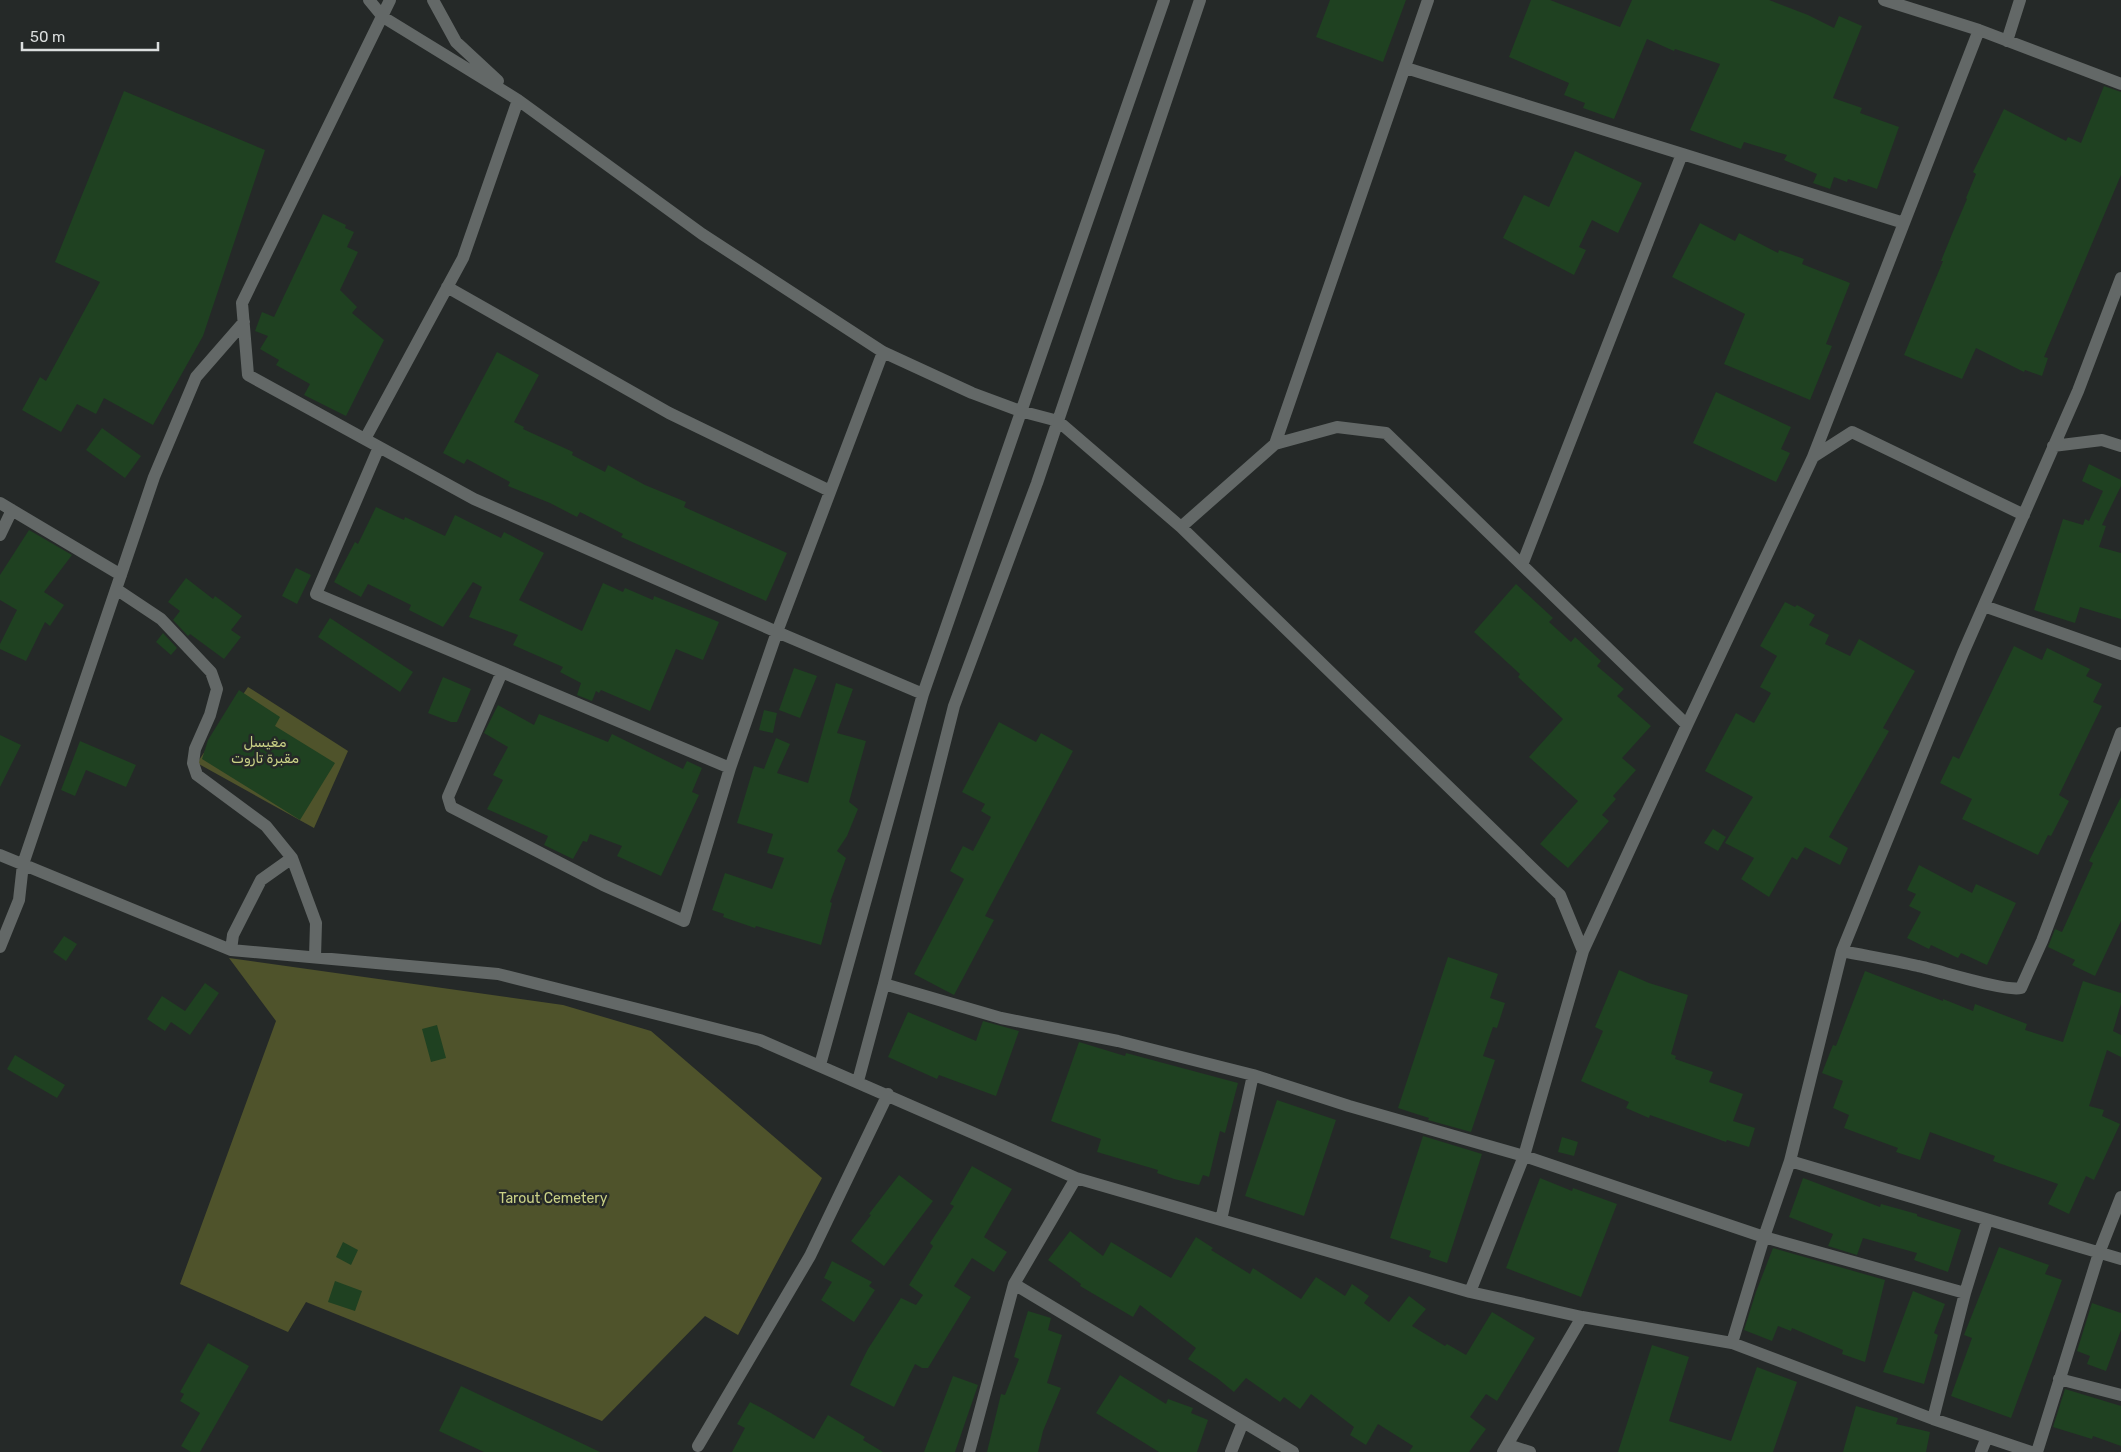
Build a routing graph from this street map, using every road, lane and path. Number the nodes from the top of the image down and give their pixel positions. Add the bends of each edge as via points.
1 (369, 0) edge
2 (390, 0) edge
3 (433, 0) edge
4 (1164, 0) edge
5 (1200, 0) edge
6 (1428, 0) edge
7 (1884, 0) edge
8 (2020, 0) edge
9 (383, 17) junction
10 (1979, 30) junction
11 (2007, 41) junction
12 (1406, 68) junction
13 (2121, 84) edge
14 (518, 100) junction
15 (1682, 154) junction
16 (1904, 223) junction
17 (2121, 278) edge
18 (447, 287) junction
19 (244, 322) junction
20 (883, 352) junction
21 (1020, 411) junction
22 (1058, 421) junction
23 (365, 439) junction
24 (1275, 444) junction
25 (2053, 446) junction
26 (2121, 446) edge
27 (379, 447) junction
28 (1813, 457) junction
29 (830, 492) junction
30 (0, 503) edge
31 (12, 510) junction
32 (2024, 515) junction
33 (1181, 527) junction
34 (0, 534) edge
35 (1522, 565) junction
36 (121, 575) junction
37 (116, 589) junction
38 (1984, 606) junction
39 (777, 632) junction
40 (2121, 654) edge
41 (502, 672) junction
42 (924, 694) junction
43 (1687, 725) junction
44 (2121, 732) edge
45 (730, 768) junction
46 (0, 855) edge
47 (292, 858) junction
48 (23, 864) junction
49 (0, 947) edge
50 (231, 950) junction
51 (1583, 951) junction
52 (1842, 952) junction
53 (315, 958) junction
54 (884, 984) junction
55 (820, 1065) junction
56 (1253, 1075) junction
57 (858, 1081) junction
58 (888, 1094) junction
59 (1524, 1156) junction
60 (1790, 1161) junction
61 (1076, 1178) junction
62 (2121, 1198) edge
63 (1221, 1220) junction
64 (1988, 1221) junction
65 (1764, 1237) junction
66 (2099, 1253) junction
67 (2121, 1259) edge
68 (1014, 1284) junction
69 (1470, 1292) junction
70 (1965, 1293) junction
71 (1582, 1317) junction
72 (1732, 1344) junction
73 (2060, 1378) junction
74 (2121, 1395) edge
75 (1933, 1419) junction
76 (1243, 1422) junction
77 (1988, 1437) junction
78 (698, 1446) dead end
79 (1506, 1448) edge
80 (969, 1452) edge
81 (1231, 1452) edge
82 (1293, 1452) edge
83 (1530, 1452) edge
84 (1981, 1452) edge
85 (2031, 1452) edge
86 (2036, 1452) edge

1 - 9 street
2 - 9 street
3 - 14 street via 456,42
4 - 21 street
5 - 22 street
6 - 12 street
7 - 10 street
8 - 11 street
9 - 14 street
9 - 19 street via 242,303
10 - 11 street
10 - 16 street
11 - 13 street
12 - 15 street
12 - 24 street
14 - 18 street via 463,258
14 - 20 street via 702,234
15 - 16 street
15 - 35 street
16 - 28 street
17 - 25 street via 2078,391
18 - 23 street
18 - 29 street via 668,413
19 - 23 street via 248,375
19 - 36 street via 196,377 154,477
20 - 21 street
20 - 29 street
21 - 22 street
21 - 42 street
22 - 33 street
22 - 54 street via 954,706
23 - 27 street
24 - 33 street
24 - 35 street via 1338,427 1386,433
25 - 26 street via 2102,440
25 - 32 street
27 - 39 street via 474,499
27 - 41 street via 316,594
28 - 32 street via 1852,432
28 - 43 street
29 - 39 street
30 - 31 street
31 - 34 street
31 - 36 street
32 - 38 street
33 - 51 street via 1560,895
35 - 43 street
36 - 37 street
37 - 47 street via 161,619 211,672 217,689 196,749 193,764 197,775 266,826
37 - 48 street
38 - 40 street
38 - 52 street
39 - 42 street
39 - 45 street
41 - 45 street
41 - 45 street via 448,797 451,807 603,885 684,921
42 - 55 street
43 - 51 street
44 - 52 street via 2021,988 1997,986 1917,965
46 - 48 street
47 - 50 street via 262,880 233,935
47 - 53 street via 316,923
48 - 49 street via 19,900
48 - 50 street
50 - 53 street
51 - 59 street
52 - 60 street
53 - 55 street via 498,974 760,1040
54 - 56 street via 1002,1018 1118,1041
54 - 57 street
55 - 57 street
56 - 59 street
56 - 63 street
57 - 58 street
58 - 61 street
58 - 78 street via 810,1256
59 - 65 street
59 - 69 street
60 - 64 street
60 - 65 street
61 - 63 street
61 - 68 street
62 - 66 street
63 - 69 street
64 - 66 street
64 - 70 street
65 - 70 street
65 - 72 street
66 - 67 street
66 - 73 street
68 - 76 street
68 - 80 street
69 - 71 street
70 - 75 street
71 - 72 street
71 - 79 street
72 - 75 street
73 - 74 street
73 - 86 street
75 - 77 street
76 - 81 street
76 - 82 street
77 - 84 street
77 - 85 street
79 - 83 street

